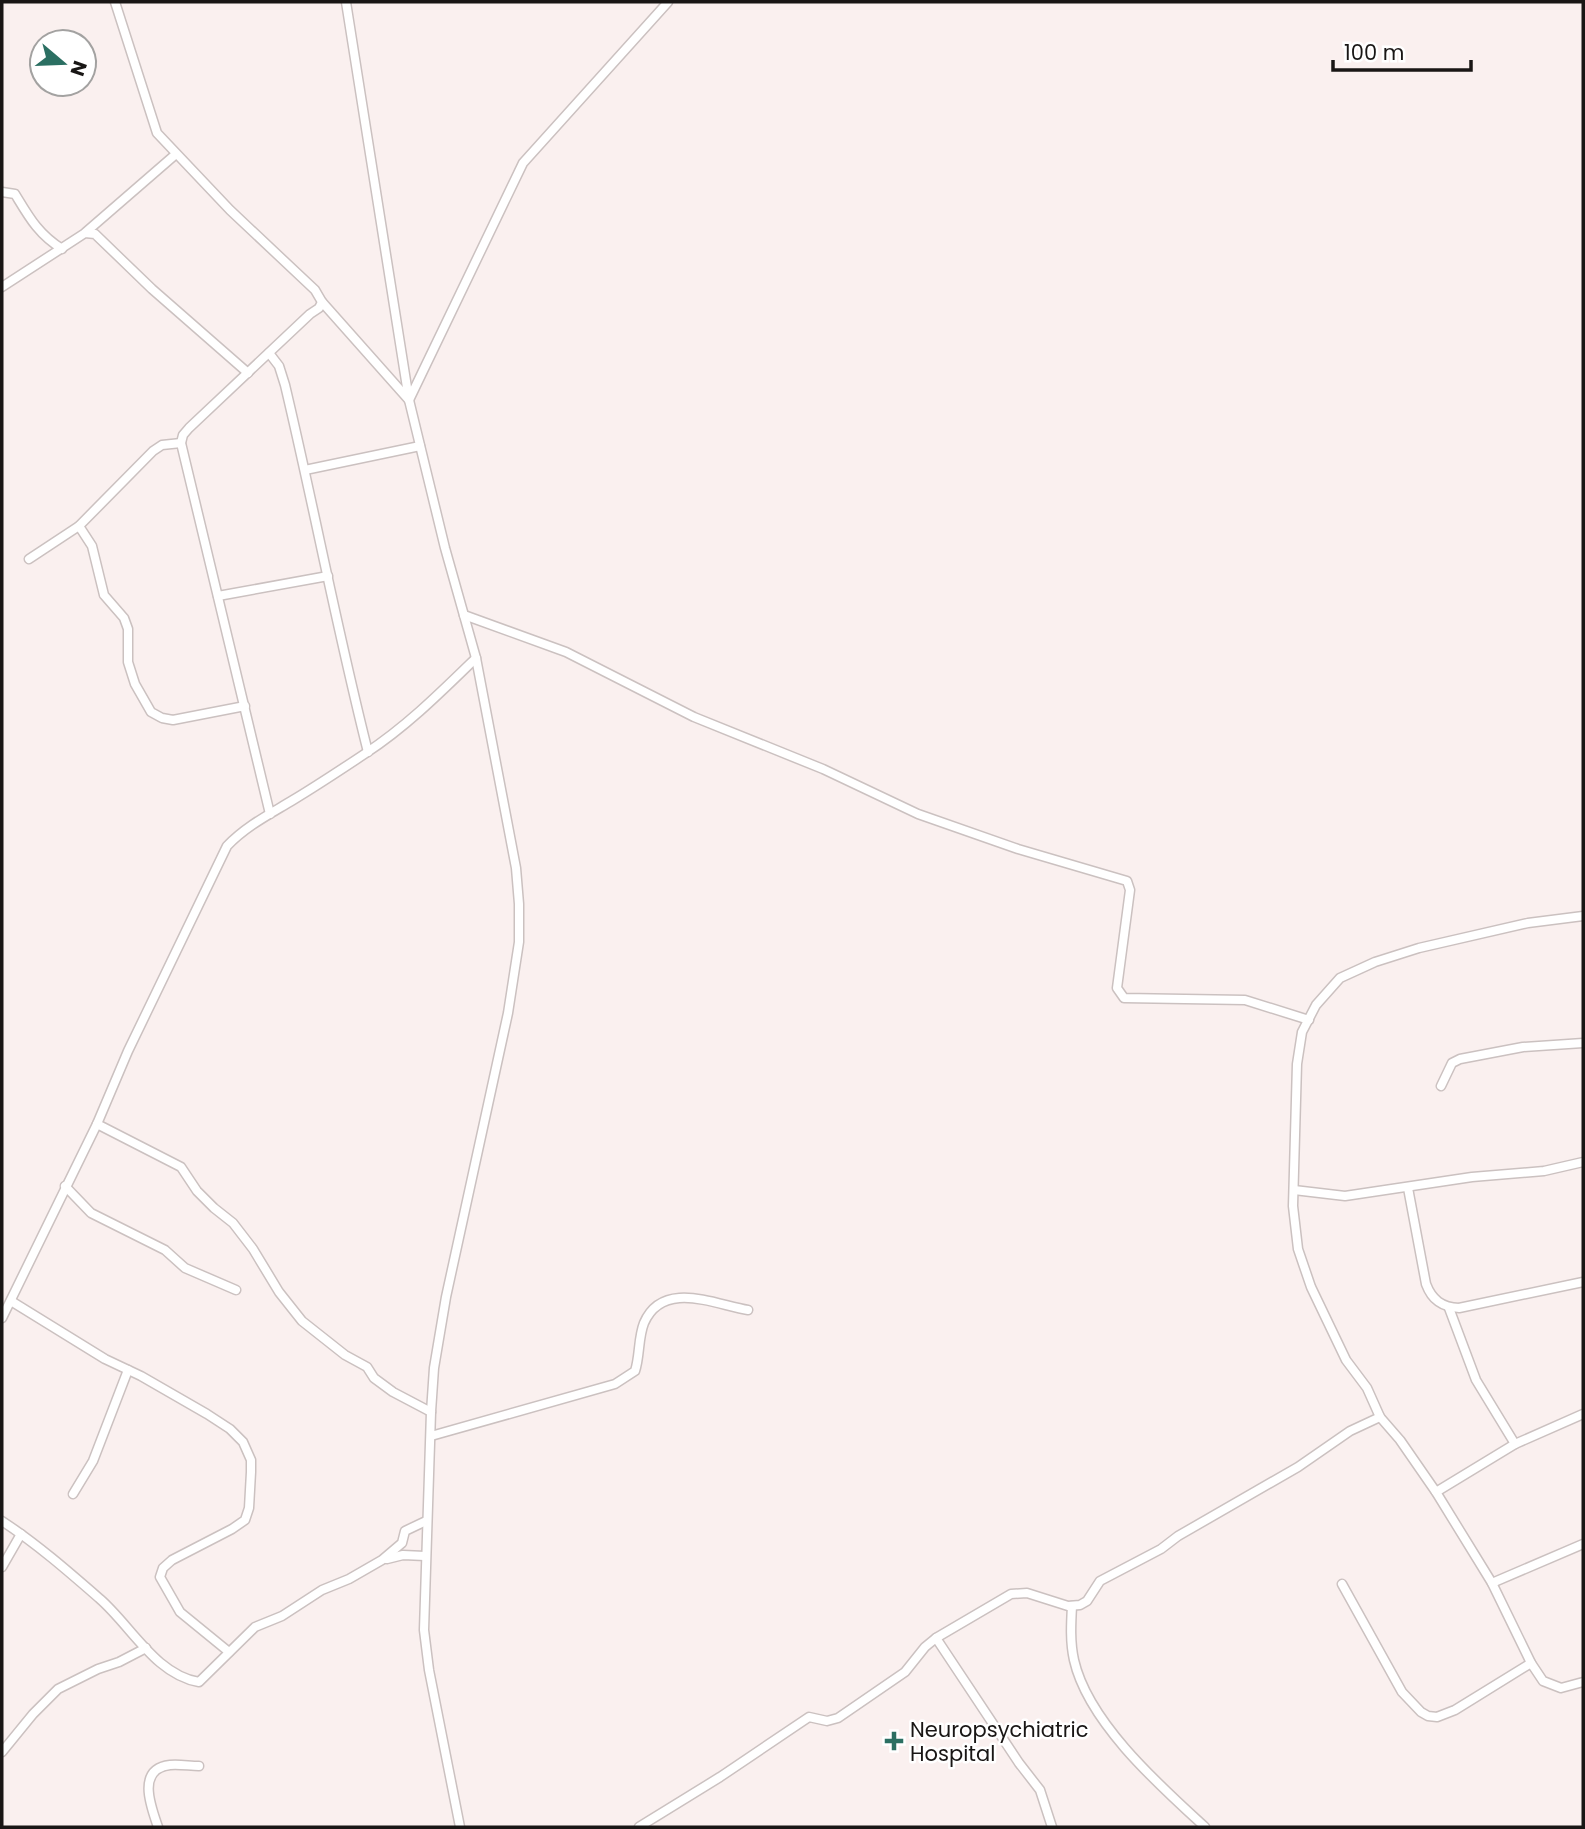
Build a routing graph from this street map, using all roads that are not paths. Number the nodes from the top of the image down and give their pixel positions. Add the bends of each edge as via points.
1 (116, 2) edge
2 (346, 2) edge
3 (668, 2) edge
4 (176, 154) junction
5 (2, 192) edge
6 (85, 233) junction
7 (62, 249) junction
8 (2, 287) edge
9 (322, 302) junction
10 (269, 353) junction
11 (248, 373) junction
12 (409, 400) junction
13 (181, 443) junction
14 (421, 446) junction
15 (305, 470) junction
16 (79, 526) junction
17 (29, 559) dead end
18 (328, 576) junction
19 (218, 596) junction
20 (464, 615) junction
21 (476, 658) junction
22 (244, 706) junction
23 (368, 752) junction
24 (270, 814) junction
25 (1583, 916) edge
26 (1309, 1020) junction
27 (1583, 1042) edge
28 (1441, 1086) dead end
29 (97, 1124) junction
30 (1583, 1162) edge
31 (65, 1185) junction
32 (1408, 1188) junction
33 (1294, 1190) junction
34 (1583, 1282) edge
35 (236, 1290) dead end
36 (11, 1301) junction
37 (1449, 1308) junction
38 (748, 1310) dead end
39 (2, 1318) edge
40 (128, 1370) junction
41 (431, 1412) junction
42 (1583, 1414) edge
43 (1380, 1417) junction
44 (431, 1436) junction
45 (1515, 1444) junction
46 (1436, 1492) junction
47 (73, 1494) dead end
48 (2, 1521) edge
49 (426, 1521) junction
50 (21, 1534) junction
51 (1583, 1544) edge
52 (425, 1556) junction
53 (382, 1560) junction
54 (2, 1567) edge
55 (1492, 1583) junction
56 (1342, 1584) dead end
57 (1072, 1606) junction
58 (936, 1638) junction
59 (146, 1648) junction
60 (229, 1652) junction
61 (1531, 1663) junction
62 (1583, 1682) edge
63 (2, 1752) edge
64 (199, 1766) dead end
65 (1199, 1826) edge
66 (158, 1827) edge
67 (460, 1827) edge
68 (639, 1827) edge
69 (1052, 1827) edge

1 - 4 street via 157,132
2 - 12 street
3 - 12 street via 523,163
4 - 6 street
4 - 9 street
5 - 7 street via 15,194 36,228
6 - 7 street
6 - 11 street via 95,234
7 - 8 street
9 - 10 street
9 - 12 street
10 - 11 street
10 - 15 street via 279,366
11 - 13 street via 189,428
12 - 14 street
13 - 16 street via 153,451
13 - 19 street
14 - 15 street
14 - 20 street
15 - 18 street
16 - 17 street
16 - 22 street via 92,547 104,595 124,618 128,662 151,712 173,720
18 - 19 street
18 - 23 street
19 - 22 street
20 - 21 street
20 - 26 street via 566,652 694,718 823,769 918,814 1127,881 1130,890 1117,988 1124,998 1245,1000
21 - 23 street via 421,712
21 - 41 street via 516,868 519,942 508,1013 446,1297
22 - 24 street
23 - 24 street
24 - 29 street via 227,846
25 - 26 street via 1528,923 1375,962 1340,978 1315,1005
26 - 33 street via 1297,1065
27 - 28 street via 1460,1059 1452,1063
29 - 31 street
29 - 41 street via 181,1167 197,1191 233,1223 302,1321 367,1367 393,1392
30 - 32 street
31 - 35 street via 91,1213 165,1250 185,1268
31 - 36 street
32 - 33 street via 1345,1196
32 - 37 street via 1426,1284 1435,1300
33 - 43 street via 1298,1249 1311,1287
34 - 37 street
36 - 39 street
36 - 40 street
37 - 45 street via 1476,1380
38 - 44 street via 693,1297 664,1302 643,1324 635,1371 625,1379
40 - 47 street via 93,1461
40 - 60 street via 230,1429 251,1460 245,1520 172,1560 160,1577 180,1612
41 - 44 street
42 - 45 street
43 - 46 street
43 - 57 street via 1100,1581 1087,1601
44 - 49 street
45 - 46 street
46 - 55 street
48 - 50 street
49 - 52 street
49 - 53 street via 405,1531 402,1544
50 - 54 street
50 - 59 street via 102,1601
51 - 55 street
52 - 53 street
52 - 67 street via 424,1630 429,1670
53 - 60 street via 255,1627
55 - 61 street
56 - 61 street via 1402,1692 1428,1716 1444,1716
57 - 58 street via 1015,1592
57 - 65 street via 1074,1660 1092,1705
58 - 68 street via 905,1672 838,1718 809,1717
58 - 69 street via 1040,1790
59 - 60 street via 176,1674 199,1682
59 - 63 street via 58,1689
61 - 62 street via 1552,1686
64 - 66 street via 169,1765 150,1776

